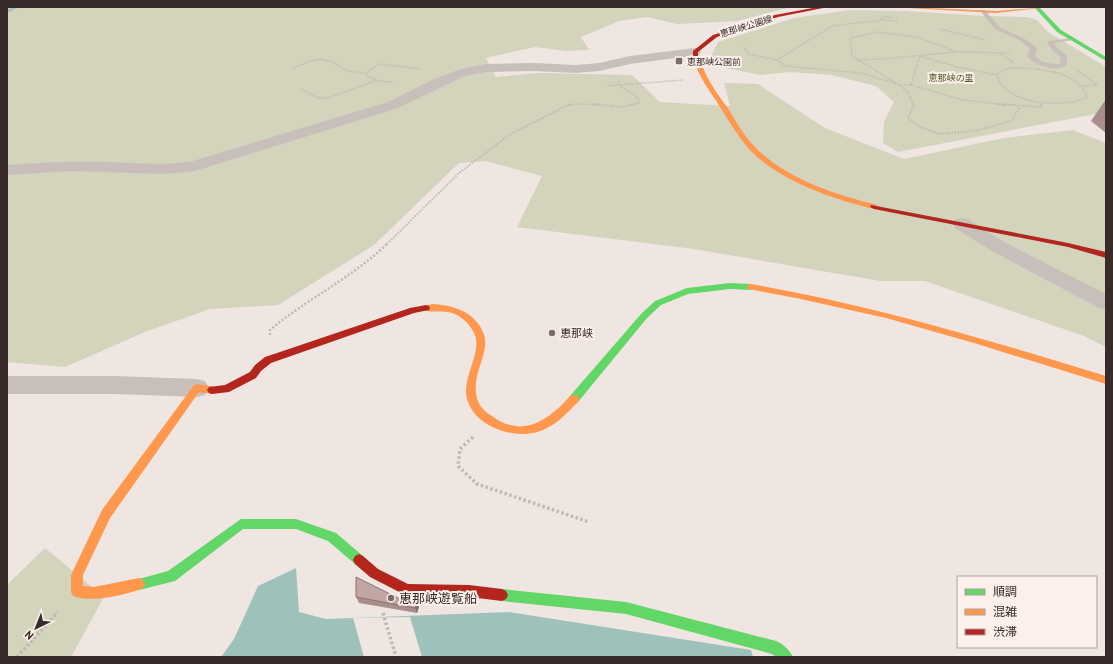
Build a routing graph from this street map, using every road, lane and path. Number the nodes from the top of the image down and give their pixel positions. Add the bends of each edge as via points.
1 (826, 7) edge
2 (908, 7) edge
3 (1048, 7) edge
4 (1037, 8) edge
5 (983, 11) junction
6 (904, 21) dead end
7 (825, 25) dead end
8 (832, 26) junction
9 (940, 29) dead end
10 (1070, 39) junction
11 (986, 40) dead end
12 (748, 44) dead end
13 (999, 51) junction
14 (696, 52) junction
15 (958, 52) junction
16 (920, 56) junction
17 (1031, 56) junction
18 (1106, 59) edge
19 (777, 60) junction
20 (858, 60) junction
21 (624, 61) junction
22 (1063, 65) junction
23 (293, 68) dead end
24 (1021, 68) junction
25 (461, 73) junction
26 (367, 74) junction
27 (997, 75) junction
28 (377, 80) junction
29 (900, 85) junction
30 (911, 85) junction
31 (430, 86) junction
32 (1083, 86) junction
33 (301, 89) dead end
34 (1042, 102) junction
35 (1020, 107) junction
36 (7, 170) edge
37 (962, 224) junction
38 (1106, 255) edge
39 (1106, 303) edge
40 (268, 360) junction
41 (1106, 380) edge
42 (7, 385) edge
43 (197, 388) junction
44 (490, 421) junction
45 (590, 522) dead end
46 (77, 592) junction
47 (383, 613) dead end
48 (16, 657) edge
49 (396, 657) edge
50 (786, 657) edge

1 - 14 street, 恵那峡公園線 via 777,16 715,36
2 - 5 street
3 - 4 street
4 - 5 street
4 - 10 street
5 - 17 lane via 996,28 1034,48
6 - 8 path via 881,20
7 - 8 path
8 - 19 path
9 - 11 path
10 - 18 street
10 - 22 lane via 1050,42 1055,50 1064,54
12 - 19 path via 743,47 748,54
13 - 15 path
13 - 17 path
13 - 24 path
14 - 21 street
14 - 37 street via 700,70 744,138 757,154 773,165 812,187 866,206
15 - 16 path via 935,52
15 - 20 path via 917,37 878,32 850,38 852,56
16 - 20 path
16 - 27 path
16 - 30 path
17 - 22 lane via 1041,63
19 - 29 path via 785,66 861,73
20 - 29 path
21 - 25 street via 576,69 486,68
21 - 40 path via 625,70 618,84 638,98 639,103 631,107 571,104 509,135 459,173 359,269 290,313 270,330
22 - 32 path via 1081,72 1097,85
23 - 26 path via 321,59 334,62 348,71
24 - 27 path via 1009,68
24 - 32 path via 1055,73
25 - 26 path via 379,64
25 - 31 street
26 - 28 path
27 - 34 path via 1003,87 1013,93
28 - 31 path
28 - 33 path via 328,98 318,98
29 - 30 path
29 - 35 path via 914,104 908,118 920,127 939,134 975,131 1011,121
30 - 35 path via 940,95
31 - 36 street via 393,105 176,170 106,167
32 - 34 path via 1087,97 1082,102
34 - 35 path via 1041,107
37 - 38 street
37 - 39 street via 999,247
40 - 43 street via 253,375 226,389
40 - 44 street via 413,310 429,306 452,309 465,314 473,321 479,333 481,345 470,381 470,392 478,409
41 - 44 street via 925,324 752,287 730,286 687,291 658,303 561,415 546,426 528,430 511,429
42 - 43 street
43 - 46 street via 106,514 77,575
44 - 45 path via 460,449 458,466 477,484
46 - 48 path
46 - 50 street via 94,593 171,577 242,524 296,524 332,537 374,574 407,590 469,591 626,608 776,648
47 - 49 path

